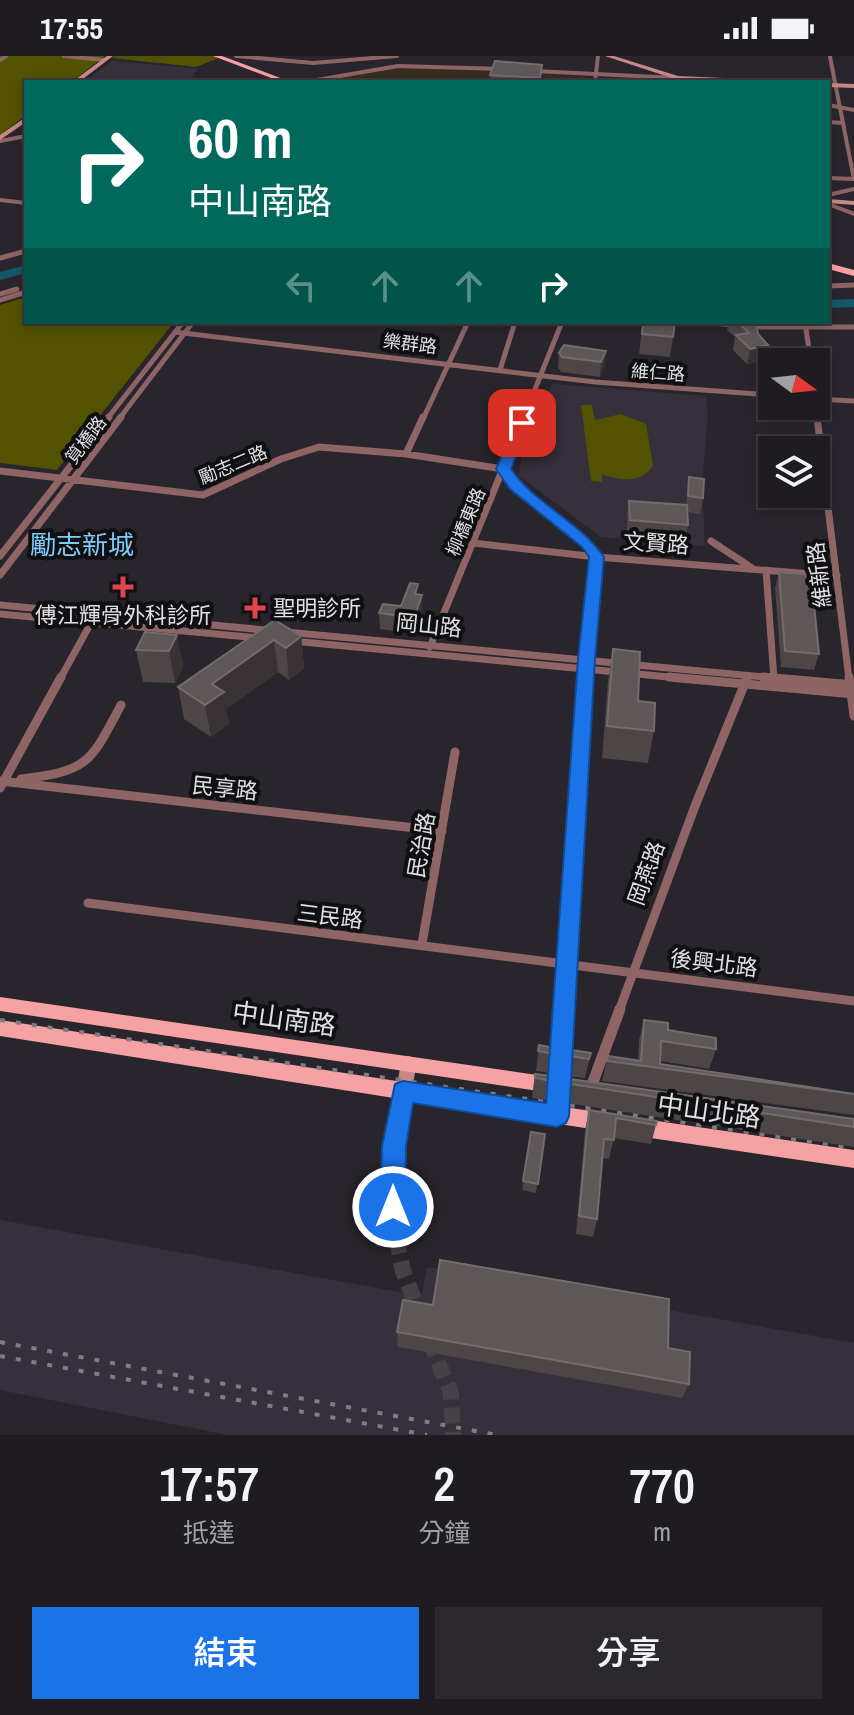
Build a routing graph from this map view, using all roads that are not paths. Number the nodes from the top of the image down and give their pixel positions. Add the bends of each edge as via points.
1 (6, 56) edge
2 (64, 56) edge
3 (236, 56) edge
4 (397, 56) edge
5 (471, 56) edge
6 (598, 56) edge
7 (608, 56) edge
8 (221, 57) edge
9 (830, 57) edge
10 (107, 58) edge
11 (0, 60) edge
12 (467, 67) junction
13 (510, 69) edge
14 (521, 70) edge
15 (596, 74) junction
16 (678, 78) junction
17 (78, 80) edge
18 (283, 80) edge
19 (317, 80) edge
20 (595, 80) edge
21 (696, 80) edge
22 (830, 85) edge
23 (836, 85) junction
24 (854, 86) edge
25 (830, 105) edge
26 (840, 106) junction
27 (854, 110) edge
28 (24, 121) edge
29 (830, 122) edge
30 (843, 123) junction
31 (24, 136) edge
32 (0, 140) edge
33 (830, 178) edge
34 (854, 179) edge
35 (854, 189) edge
36 (830, 198) edge
37 (0, 200) edge
38 (830, 200) edge
39 (830, 201) edge
40 (24, 203) edge
41 (854, 203) edge
42 (854, 214) edge
43 (24, 254) edge
44 (0, 260) edge
45 (830, 267) edge
46 (854, 273) edge
47 (854, 283) edge
48 (830, 284) edge
49 (24, 291) edge
50 (0, 297) edge
51 (181, 324) edge
52 (192, 324) edge
53 (467, 324) edge
54 (514, 324) edge
55 (561, 324) edge
56 (753, 324) edge
57 (785, 324) edge
58 (854, 324) edge
59 (806, 326) edge
60 (175, 332) junction
61 (185, 333) junction
62 (809, 348) edge
63 (450, 363) junction
64 (500, 370) junction
65 (542, 376) junction
66 (758, 394) edge
67 (854, 401) edge
68 (830, 402) edge
69 (107, 419) junction
70 (818, 420) edge
71 (118, 421) junction
72 (406, 454) junction
73 (503, 469) junction
74 (0, 471) edge
75 (61, 478) junction
76 (73, 480) junction
77 (711, 541) dead end
78 (473, 543) junction
79 (7, 548) junction
80 (19, 550) junction
81 (0, 556) edge
82 (597, 557) junction
83 (753, 569) junction
84 (766, 570) junction
85 (0, 575) edge
86 (837, 576) junction
87 (0, 605) edge
88 (0, 614) edge
89 (94, 618) junction
90 (432, 644) junction
91 (428, 653) junction
92 (586, 663) junction
93 (773, 676) junction
94 (747, 678) junction
95 (774, 686) junction
96 (852, 689) edge
97 (121, 705) dead end
98 (854, 716) edge
99 (455, 752) dead end
100 (1, 783) edge
101 (442, 831) junction
102 (88, 903) dead end
103 (422, 944) junction
104 (569, 964) junction
105 (634, 972) junction
106 (854, 1001) edge
107 (0, 1004) edge
108 (0, 1028) edge
109 (409, 1063) junction
110 (560, 1086) junction
111 (403, 1091) junction
112 (598, 1091) joint
113 (557, 1116) junction
114 (854, 1159) edge
115 (396, 1238) tunnel mouth

1 - 11 street
2 - 10 street
3 - 4 street via 324,63
5 - 12 street
6 - 15 street
7 - 16 street
8 - 18 main road
9 - 23 street
10 - 17 street
12 - 13 street
12 - 19 street via 398,66
14 - 15 street
15 - 16 street
15 - 20 street
16 - 21 street
22 - 23 street
23 - 24 street
23 - 26 street
25 - 26 street
26 - 27 street
26 - 30 street
28 - 32 street
29 - 30 street
30 - 34 street
31 - 32 street
33 - 34 street
35 - 36 street via 837,190
37 - 40 street
38 - 41 street
39 - 42 street
43 - 44 street
45 - 46 main road
47 - 48 street
49 - 50 street
51 - 60 street, 筧橋路
52 - 61 street, 筧橋路
53 - 63 street
54 - 64 street
55 - 65 street, 柳橋東路
56 - 59 street
57 - 59 street
58 - 59 street
59 - 62 street
60 - 61 street, 樂群路
60 - 69 street, 筧橋路
61 - 63 street, 樂群路
61 - 71 street, 筧橋路
63 - 64 street, 樂群路
63 - 72 street
64 - 65 street, 維仁路
65 - 66 street, 維仁路
65 - 73 street, 柳橋東路
67 - 68 street
69 - 71 street
69 - 75 street, 筧橋路
70 - 86 street, 維新路
71 - 76 street, 筧橋路
72 - 73 street
72 - 76 street, 勵志二路 via 319,447 203,495
73 - 78 street, 柳橋東路
73 - 82 street via 515,486
74 - 75 street, 勵志二路
75 - 76 street, 勵志二路
75 - 79 street, 筧橋路
76 - 80 street, 筧橋路
77 - 83 street
78 - 82 street, 文賢路
78 - 90 street, 柳橋東路
79 - 80 street
79 - 81 street, 筧橋路
80 - 85 street, 筧橋路
82 - 83 street, 文賢路
82 - 92 street
83 - 84 street, 文賢路
84 - 86 street, 文賢路
84 - 93 street
86 - 96 street, 維新路
87 - 89 street, 岡山路
88 - 89 street, 岡山路
89 - 90 street, 岡山路
89 - 91 street, 岡山路
89 - 100 street
90 - 91 street, 柳橋東路
90 - 92 street, 岡山路
91 - 92 street, 岡山路
92 - 94 street, 岡山路
92 - 104 street
93 - 94 street, 岡山路
93 - 95 street
93 - 96 street, 岡山路
94 - 95 street, 岡山路
94 - 105 street, 岡燕路
95 - 96 street, 岡山路
96 - 98 street, 維新路
97 - 100 street via 90,762 68,774
99 - 101 street, 民治路
100 - 101 street, 民享路
101 - 103 street, 民治路
102 - 103 street, 三民路
103 - 104 street, 三民路
104 - 105 street, 後興北路
104 - 110 street
105 - 106 street, 後興北路
105 - 112 street, 岡燕路
107 - 109 main road, 中山南路
108 - 111 main road
109 - 110 main road, 中山南路
109 - 111 street
110 - 112 main road
110 - 113 street
111 - 113 main road
111 - 115 street via 392,1174
113 - 114 main road, 中山北路

